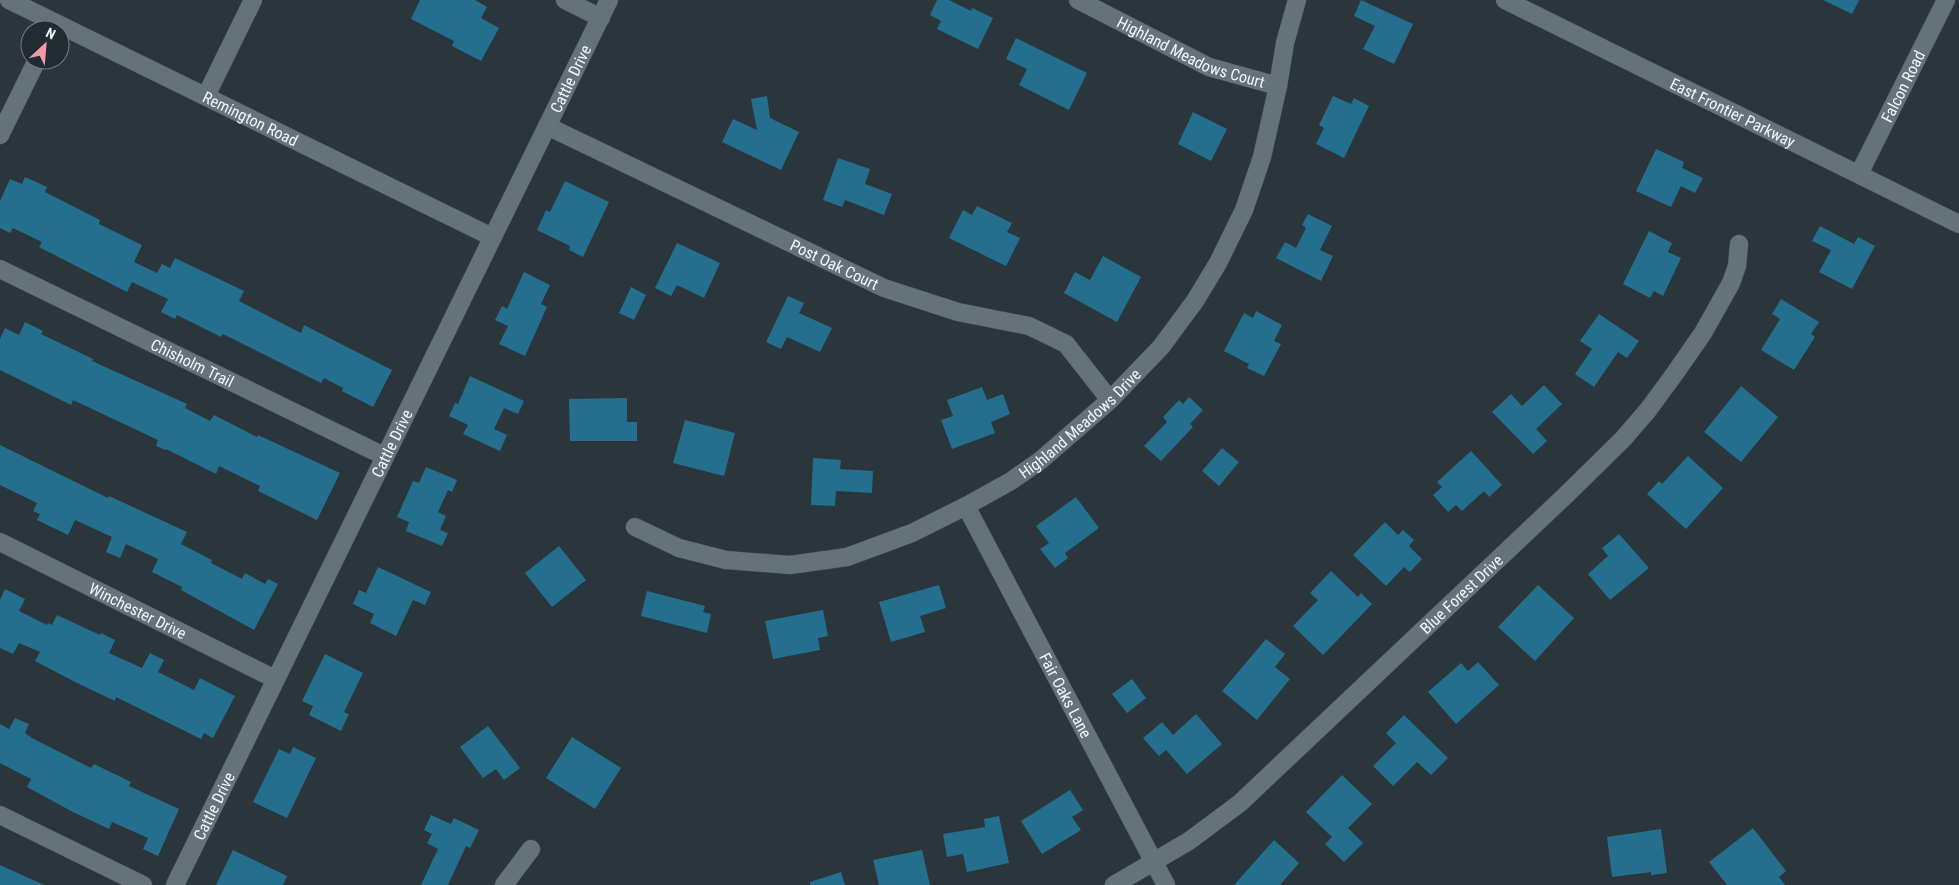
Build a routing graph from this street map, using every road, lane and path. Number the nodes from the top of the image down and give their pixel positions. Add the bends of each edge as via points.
1 (9, 0) edge
2 (253, 0) edge
3 (565, 0) edge
4 (609, 0) edge
5 (1078, 0) edge
6 (1297, 0) edge
7 (1505, 0) edge
8 (1946, 0) edge
9 (601, 18) junction
10 (44, 20) edge
11 (70, 33) edge
12 (32, 70) edge
13 (1278, 86) junction
14 (206, 96) junction
15 (547, 126) junction
16 (0, 135) edge
17 (1859, 174) junction
18 (1959, 224) edge
19 (492, 237) junction
20 (1739, 244) dead end
21 (0, 269) edge
22 (1110, 400) junction
23 (384, 456) junction
24 (966, 506) junction
25 (634, 527) dead end
26 (0, 542) edge
27 (275, 679) junction
28 (0, 815) edge
29 (531, 849) dead end
30 (1153, 862) junction
31 (143, 885) edge
32 (175, 885) edge
33 (504, 885) edge
34 (1114, 885) edge
35 (1166, 885) edge

1 - 10 street, Remington Road
2 - 14 street
3 - 9 street
4 - 9 street, Cattle Drive
5 - 13 street, Highland Meadows Court via 1209,67
6 - 13 street, Highland Meadows Drive via 1284,43
7 - 17 street, East Frontier Parkway
8 - 17 street, Falcon Road
9 - 15 street, Cattle Drive
11 - 14 street, Remington Road
12 - 16 street
13 - 22 street, Highland Meadows Drive via 1270,131 1255,181 1218,263 1201,293 1160,347
14 - 19 street, Remington Road
15 - 19 street, Cattle Drive
15 - 22 street, Post Oak Court via 884,288 958,312 1029,326 1066,344
17 - 18 street, East Frontier Parkway
19 - 23 street, Cattle Drive
20 - 30 street, Blue Forest Drive via 1731,283 1703,333 1623,439 1240,803 1189,841
21 - 23 street, Chisholm Trail
22 - 24 street, Highland Meadows Drive via 1033,465
23 - 27 street, Cattle Drive
24 - 25 street, Highland Meadows Drive via 912,533 847,557 790,565 726,560 679,548
24 - 30 street, Fair Oaks Lane
26 - 27 street, Winchester Drive
27 - 32 street, Cattle Drive
28 - 31 street
29 - 33 street
30 - 34 street, Blue Forest Drive
30 - 35 street, Fair Oaks Lane

